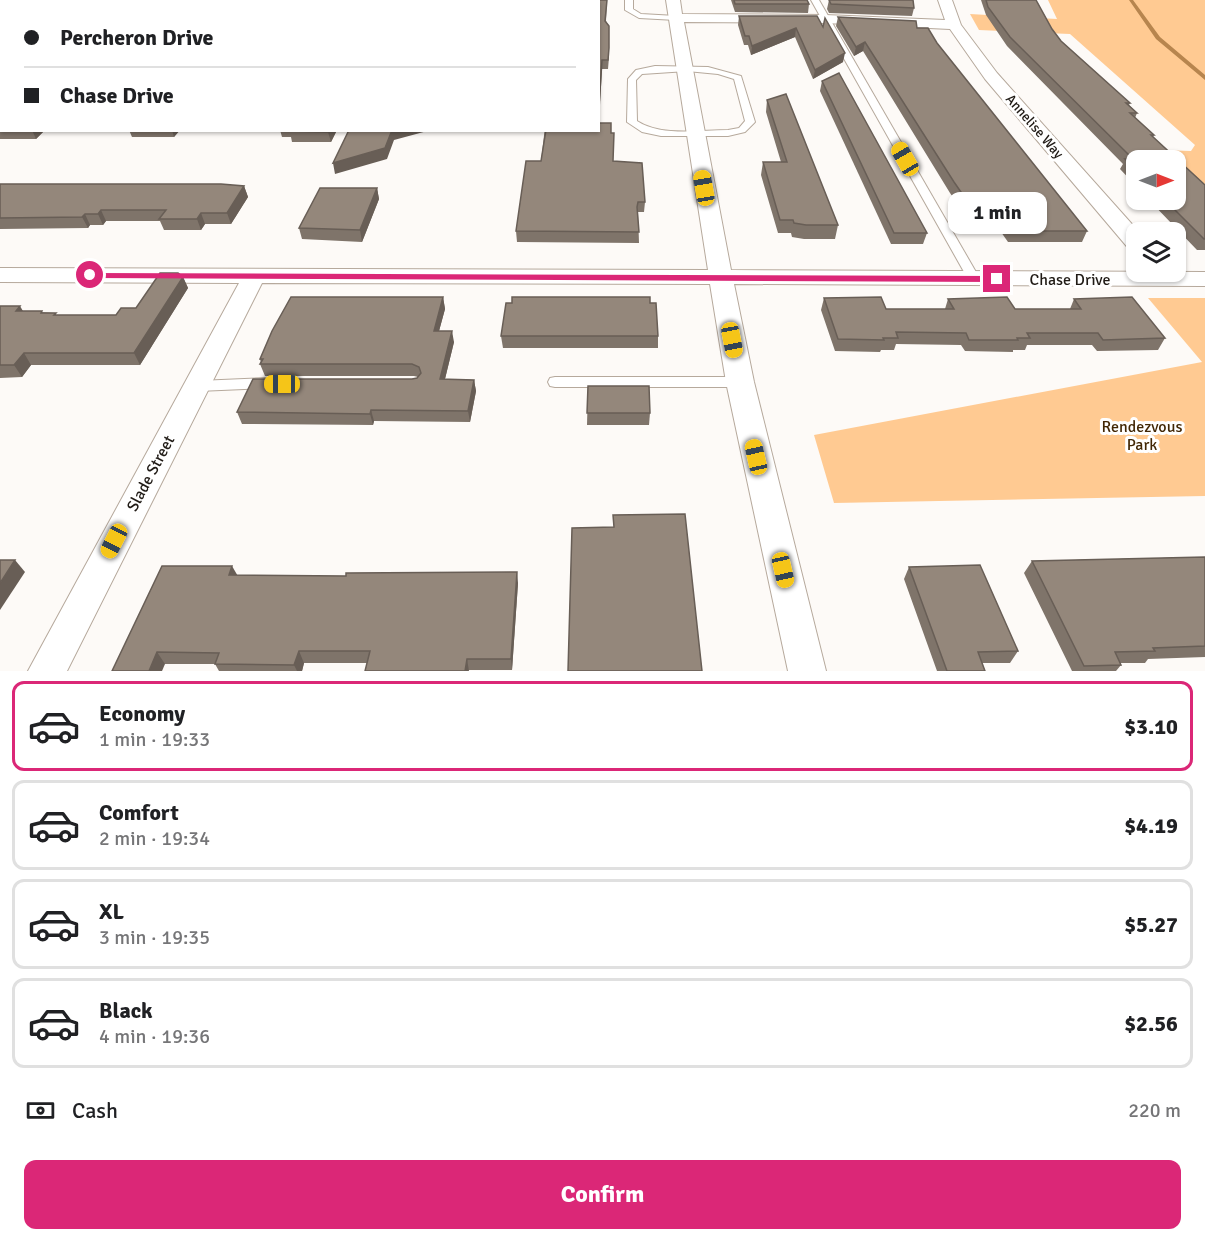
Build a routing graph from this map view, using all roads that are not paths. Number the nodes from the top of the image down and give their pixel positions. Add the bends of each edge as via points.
1 (629, 0) edge
2 (815, 0) edge
3 (945, 0) edge
4 (675, 9) edge
5 (825, 18) junction
6 (954, 25) junction
7 (684, 69) junction
8 (694, 133) junction
9 (1126, 231) edge
10 (0, 275) edge
11 (254, 276) junction
12 (720, 276) junction
13 (1126, 276) edge
14 (1186, 277) edge
15 (974, 279) junction
16 (1205, 279) edge
17 (555, 382) dead end
18 (740, 382) junction
19 (282, 384) edge
20 (198, 386) junction
21 (47, 671) edge
22 (807, 671) edge

1 - 4 lane via 629,10 639,16
2 - 5 lane
3 - 6 street, Annelise Way
4 - 5 street
4 - 7 street
5 - 6 street
5 - 15 lane
6 - 9 street, Annelise Way via 991,76
7 - 8 street
7 - 8 lane via 720,70 738,78 750,122 742,130 728,133
7 - 8 lane via 639,72 632,79 632,122 661,133
8 - 12 street
10 - 11 street, Chase Drive
11 - 12 street, Chase Drive
11 - 20 street, Slade Street
12 - 15 street, Chase Drive
12 - 18 street
13 - 15 street, Chase Drive
14 - 16 street, Chase Drive
17 - 18 lane
18 - 22 street
19 - 20 lane
20 - 21 street, Slade Street

